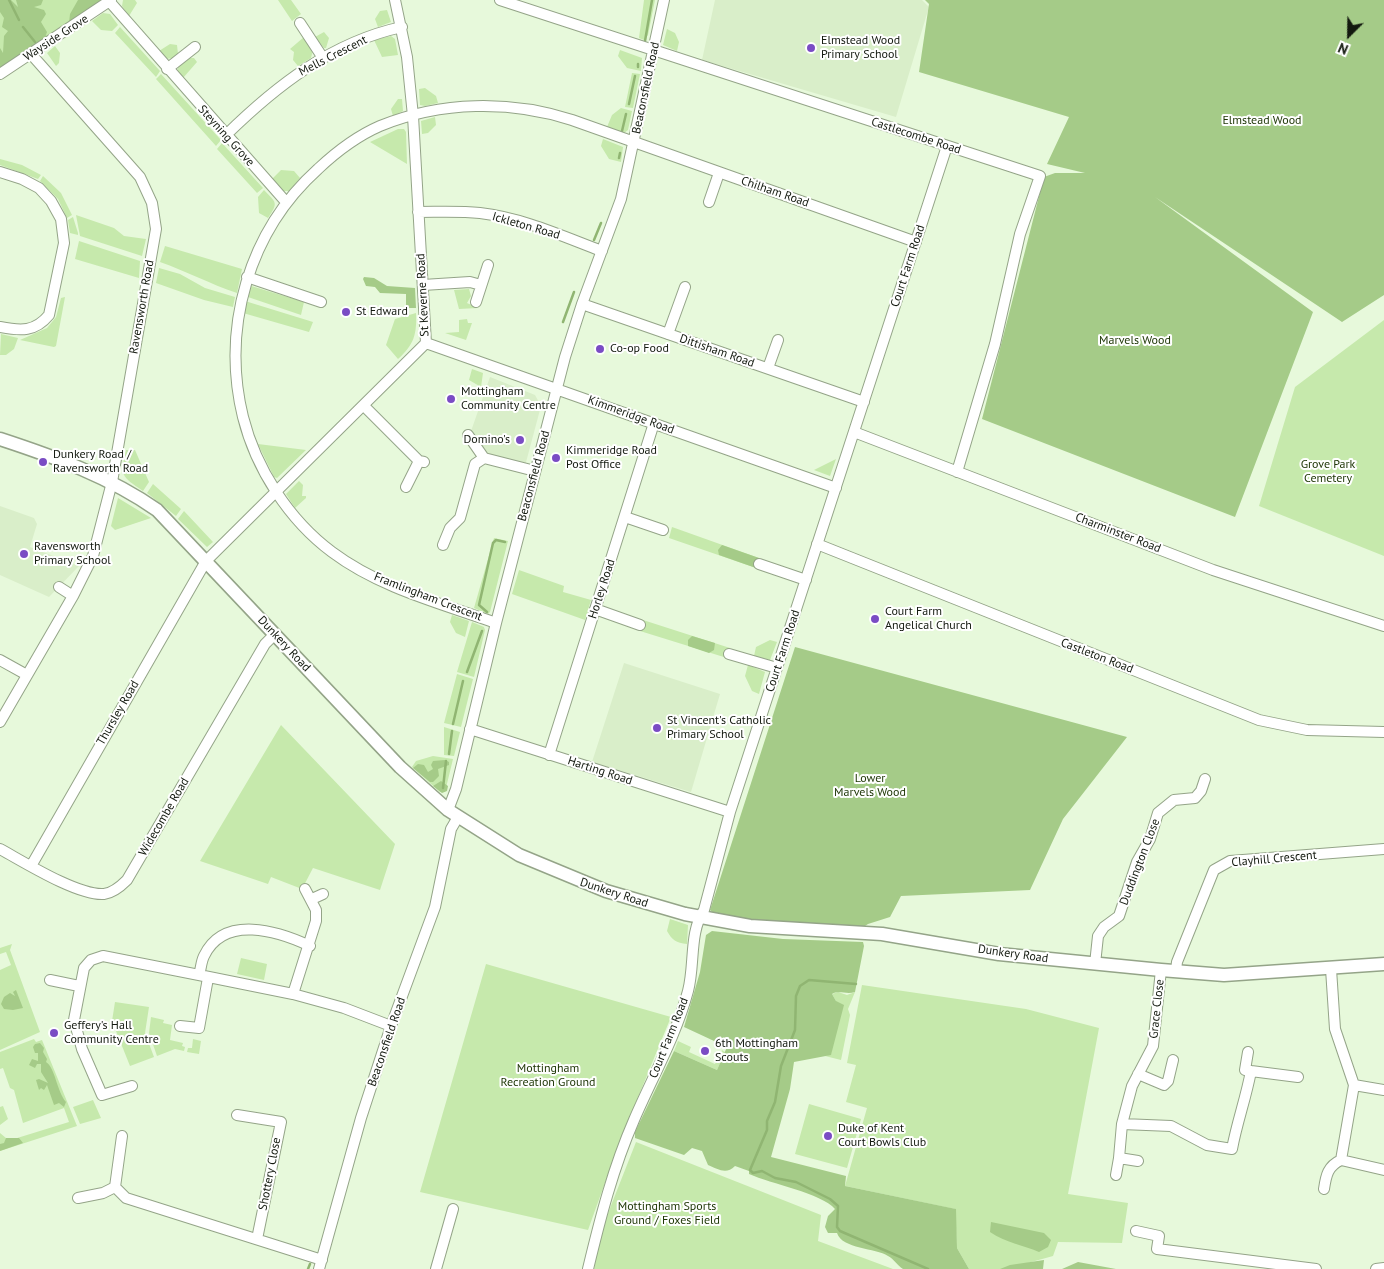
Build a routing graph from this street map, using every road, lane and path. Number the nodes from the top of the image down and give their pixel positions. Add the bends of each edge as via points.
1 (395, 0) edge
2 (500, 0) edge
3 (664, 0) edge
4 (110, 1) edge
5 (300, 23) dead end
6 (402, 27) junction
7 (195, 47) dead end
8 (653, 52) junction
9 (31, 54) junction
10 (323, 58) junction
11 (167, 69) junction
12 (0, 74) edge
13 (412, 116) junction
14 (226, 135) junction
15 (635, 142) junction
16 (947, 146) junction
17 (0, 172) edge
18 (719, 173) junction
19 (286, 202) junction
20 (709, 202) dead end
21 (418, 212) junction
22 (916, 242) junction
23 (602, 251) junction
24 (488, 265) dead end
25 (247, 277) junction
26 (481, 284) junction
27 (424, 285) junction
28 (685, 286) dead end
29 (321, 302) dead end
30 (476, 302) dead end
31 (582, 304) junction
32 (0, 327) edge
33 (668, 334) junction
34 (778, 340) dead end
35 (426, 343) junction
36 (768, 368) junction
37 (557, 388) junction
38 (864, 402) junction
39 (364, 406) junction
40 (654, 423) junction
41 (854, 432) junction
42 (468, 435) dead end
43 (0, 439) edge
44 (484, 458) junction
45 (535, 471) junction
46 (957, 472) junction
47 (112, 482) junction
48 (406, 487) dead end
49 (836, 488) junction
50 (277, 492) junction
51 (624, 517) junction
52 (663, 530) dead end
53 (817, 544) junction
54 (443, 545) dead end
55 (206, 560) junction
56 (759, 564) dead end
57 (806, 580) junction
58 (59, 586) dead end
59 (73, 596) junction
60 (595, 609) junction
61 (496, 623) junction
62 (640, 625) dead end
63 (1384, 626) edge
64 (274, 635) junction
65 (729, 654) dead end
66 (0, 660) edge
67 (777, 668) junction
68 (27, 675) junction
69 (0, 722) edge
70 (470, 730) junction
71 (1384, 732) edge
72 (549, 755) junction
73 (1205, 780) dead end
74 (730, 812) junction
75 (453, 813) junction
76 (1384, 849) edge
77 (0, 850) edge
78 (31, 866) junction
79 (305, 889) dead end
80 (323, 894) dead end
81 (312, 899) junction
82 (700, 916) junction
83 (310, 946) junction
84 (1095, 964) junction
85 (1384, 964) edge
86 (1331, 969) junction
87 (1161, 970) junction
88 (1176, 970) junction
89 (204, 976) junction
90 (50, 980) dead end
91 (79, 986) junction
92 (293, 994) junction
93 (180, 1026) dead end
94 (391, 1026) junction
95 (1248, 1052) dead end
96 (1173, 1060) dead end
97 (1245, 1070) junction
98 (1138, 1074) junction
99 (1298, 1077) dead end
100 (1354, 1085) junction
101 (132, 1086) dead end
102 (1384, 1090) edge
103 (237, 1115) dead end
104 (1122, 1124) junction
105 (122, 1136) dead end
106 (1119, 1158) junction
107 (1341, 1160) junction
108 (1138, 1161) dead end
109 (1384, 1170) edge
110 (1116, 1175) dead end
111 (115, 1187) junction
112 (1324, 1189) dead end
113 (78, 1198) dead end
114 (453, 1209) dead end
115 (1136, 1231) dead end
116 (257, 1240) junction
117 (320, 1264) edge
118 (1384, 1268) edge
119 (436, 1269) edge
120 (588, 1269) edge
121 (1316, 1269) edge
122 (1376, 1269) edge

1 - 6 street, St Keverne Road
2 - 8 street, Castlecombe Road
3 - 8 street, Beaconsfield Road
4 - 9 street, Wayside Grove
4 - 11 street, Steyning Grove
5 - 10 street
6 - 10 street, Mells Crescent via 377,34
6 - 13 street, St Keverne Road
7 - 11 street
8 - 15 street, Beaconsfield Road
8 - 16 street, Castlecombe Road
9 - 12 street, Wayside Grove
9 - 47 street, Ravensworth Road via 140,177 155,215 155,242
10 - 14 street, Mells Crescent via 274,90
11 - 14 street, Steyning Grove
13 - 15 street, Framlingham Crescent via 467,106 524,108 556,114
13 - 19 street, Framlingham Crescent via 381,126 356,139 328,159
13 - 21 street, St Keverne Road
14 - 19 street, Steyning Grove
15 - 18 street, Chilham Road
15 - 23 street, Beaconsfield Road via 622,199
16 - 22 street, Court Farm Road
16 - 46 street, Castlecombe Road via 1040,176 1020,234 995,344
17 - 32 street via 32,183 46,195 57,210 64,234 49,315 43,323 25,331
18 - 20 street
18 - 22 street, Chilham Road
19 - 25 street, Framlingham Crescent via 266,234
21 - 23 street, Ickleton Road via 480,213 511,219
21 - 27 street, St Keverne Road
22 - 38 street, Court Farm Road
23 - 31 street, Beaconsfield Road
24 - 26 street
25 - 29 street
25 - 50 street, Framlingham Crescent via 236,330 239,400 254,448
26 - 27 street
26 - 30 street
27 - 35 street, St Keverne Road
28 - 33 street
31 - 33 street, Dittisham Road
31 - 37 street, Beaconsfield Road
33 - 36 street, Dittisham Road
34 - 36 street, Dittisham Road
35 - 37 street, Kimmeridge Road
35 - 39 street, St Keverne Road
36 - 38 street, Dittisham Road
37 - 40 street, Kimmeridge Road
37 - 45 street, Beaconsfield Road
38 - 41 street, Court Farm Road
39 - 48 street via 422,462
39 - 50 street, St Keverne Road
40 - 49 street, Kimmeridge Road
40 - 51 street, Horley Road
41 - 46 street, Charminster Road
41 - 49 street, Court Farm Road
42 - 44 street
43 - 47 street, Dunkery Road
44 - 45 street
44 - 54 street via 475,464 460,518 450,528
45 - 61 street, Beaconsfield Road
46 - 63 street, Charminster Road via 1213,570
47 - 55 street, Dunkery Road via 157,510
47 - 59 street, Ravensworth Road via 92,556
49 - 53 street, Court Farm Road
50 - 55 street, St Keverne Road
50 - 61 street, Framlingham Crescent via 311,534 357,569 385,583
51 - 52 street
51 - 60 street, Horley Road
53 - 57 street, Court Farm Road
53 - 71 street, Castleton Road via 1259,720 1307,730
55 - 64 street, Dunkery Road
55 - 78 street, Thursley Road
56 - 57 street
57 - 67 street, Court Farm Road
58 - 59 street
59 - 68 street, Ravensworth Road
60 - 62 street
60 - 72 street, Horley Road
61 - 70 street, Beaconsfield Road
64 - 75 street, Dunkery Road via 400,767
64 - 78 street, Widecombe Road via 265,644 120,887 95,894
65 - 67 street
66 - 68 street
67 - 74 street, Court Farm Road
68 - 69 street, Ravensworth Road
70 - 72 street, Harting Road
70 - 75 street, Beaconsfield Road
72 - 74 street, Harting Road
73 - 84 street, Duddington Close via 1195,798 1174,800 1158,813 1121,911 1098,936
74 - 82 street, Court Farm Road
75 - 82 street, Dunkery Road via 504,847 569,878 633,900
75 - 94 street, Beaconsfield Road via 440,885 426,933
76 - 88 street, Clayhill Crescent via 1230,861 1214,870 1176,962
77 - 78 street, Widecombe Road
79 - 81 street
80 - 81 street
81 - 83 street via 316,921
82 - 84 street, Dunkery Road via 780,929 882,934 999,954
82 - 120 street, Court Farm Road via 688,990 625,1142 602,1210
83 - 89 street via 262,930 241,929 223,936 204,955
83 - 92 street
84 - 87 street, Dunkery Road
85 - 86 street, Dunkery Road
86 - 88 street, Dunkery Road via 1224,974
86 - 100 street via 1335,1029
87 - 88 street, Dunkery Road
87 - 98 street, Grace Close via 1153,1046
89 - 91 street via 103,956 87,963
89 - 92 street
89 - 93 street via 199,1028
90 - 91 street
91 - 101 street via 74,1020 82,1049 102,1095
92 - 94 street via 344,1008
94 - 117 street, Beaconsfield Road
95 - 97 street
96 - 98 street via 1164,1086
97 - 99 street
97 - 104 street via 1248,1094 1237,1122 1232,1148 1207,1145 1170,1126
98 - 104 street, Grace Close
100 - 102 street
100 - 107 street
103 - 116 street, Shottery Close via 281,1122
104 - 106 street, Grace Close
105 - 111 street
106 - 108 street
106 - 110 street, Grace Close
107 - 109 street
107 - 112 street via 1332,1164 1326,1174
111 - 113 street
111 - 116 street via 126,1198
114 - 119 street
115 - 121 street via 1159,1236 1156,1249
116 - 117 street
118 - 122 street

